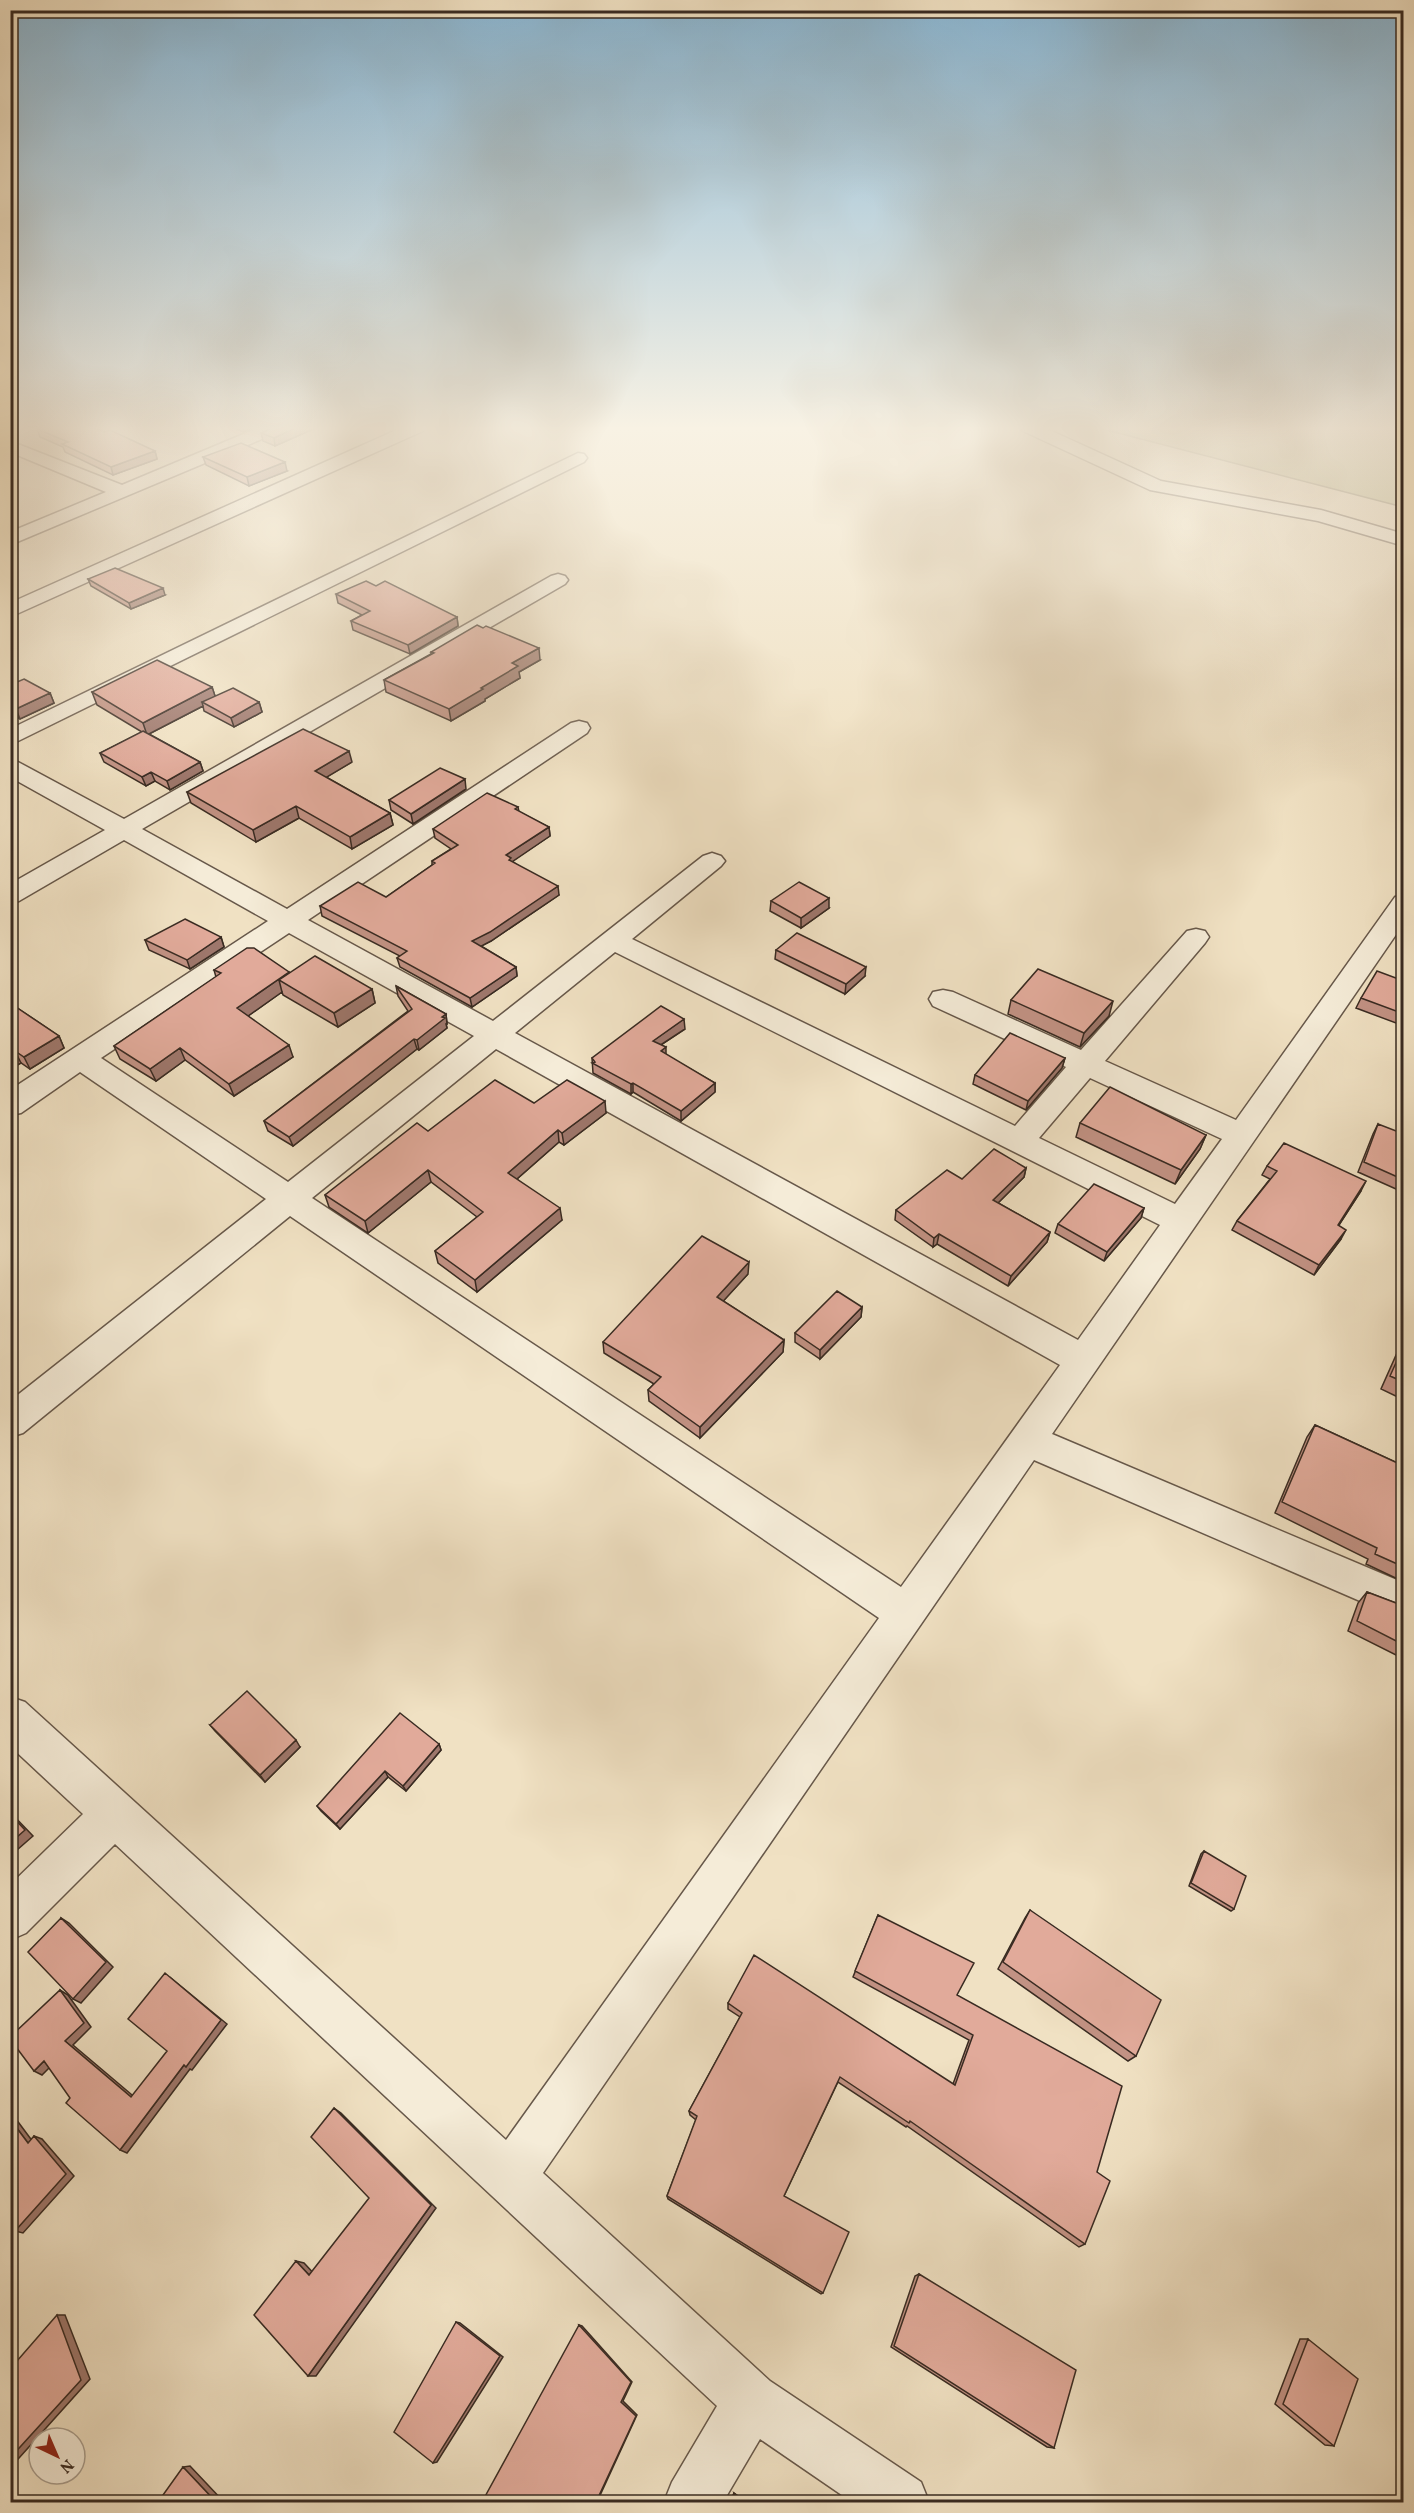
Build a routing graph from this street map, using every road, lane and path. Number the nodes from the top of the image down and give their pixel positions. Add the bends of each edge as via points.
1 (158, 544) edge
2 (403, 544) edge
3 (558, 580) dead end
4 (10, 611) edge
5 (579, 728) dead end
6 (10, 738) edge
7 (10, 767) edge
8 (124, 830) junction
9 (712, 861) dead end
10 (10, 895) edge
11 (1404, 903) edge
12 (288, 921) junction
13 (1196, 937) dead end
14 (613, 940) junction
15 (943, 999) dead end
16 (495, 1035) junction
17 (80, 1058) junction
18 (1085, 1064) junction
19 (10, 1105) edge
20 (1241, 1135) junction
21 (1019, 1141) junction
22 (290, 1199) junction
23 (1181, 1221) junction
24 (1083, 1360) junction
25 (10, 1422) edge
26 (1027, 1440) junction
27 (1404, 1602) edge
28 (906, 1613) junction
29 (10, 1717) edge
30 (115, 1813) junction
31 (10, 1917) edge
32 (510, 2177) junction
33 (751, 2400) junction
34 (692, 2502) edge
35 (901, 2502) edge

1 - 4 street
2 - 6 street
3 - 8 street
5 - 12 street
7 - 8 street
8 - 10 street
8 - 12 street
9 - 14 street
11 - 20 street
12 - 16 street
12 - 17 street
13 - 18 street
14 - 16 street
14 - 21 street
15 - 18 street
16 - 22 street
16 - 24 street
17 - 19 street
17 - 22 street
18 - 20 street
18 - 21 street
20 - 23 street
21 - 23 street
22 - 25 street
22 - 28 street
23 - 24 street
24 - 26 street
26 - 27 street
26 - 28 street
28 - 32 street
29 - 30 street
30 - 31 street
30 - 32 street
32 - 33 street
33 - 34 street
33 - 35 street

